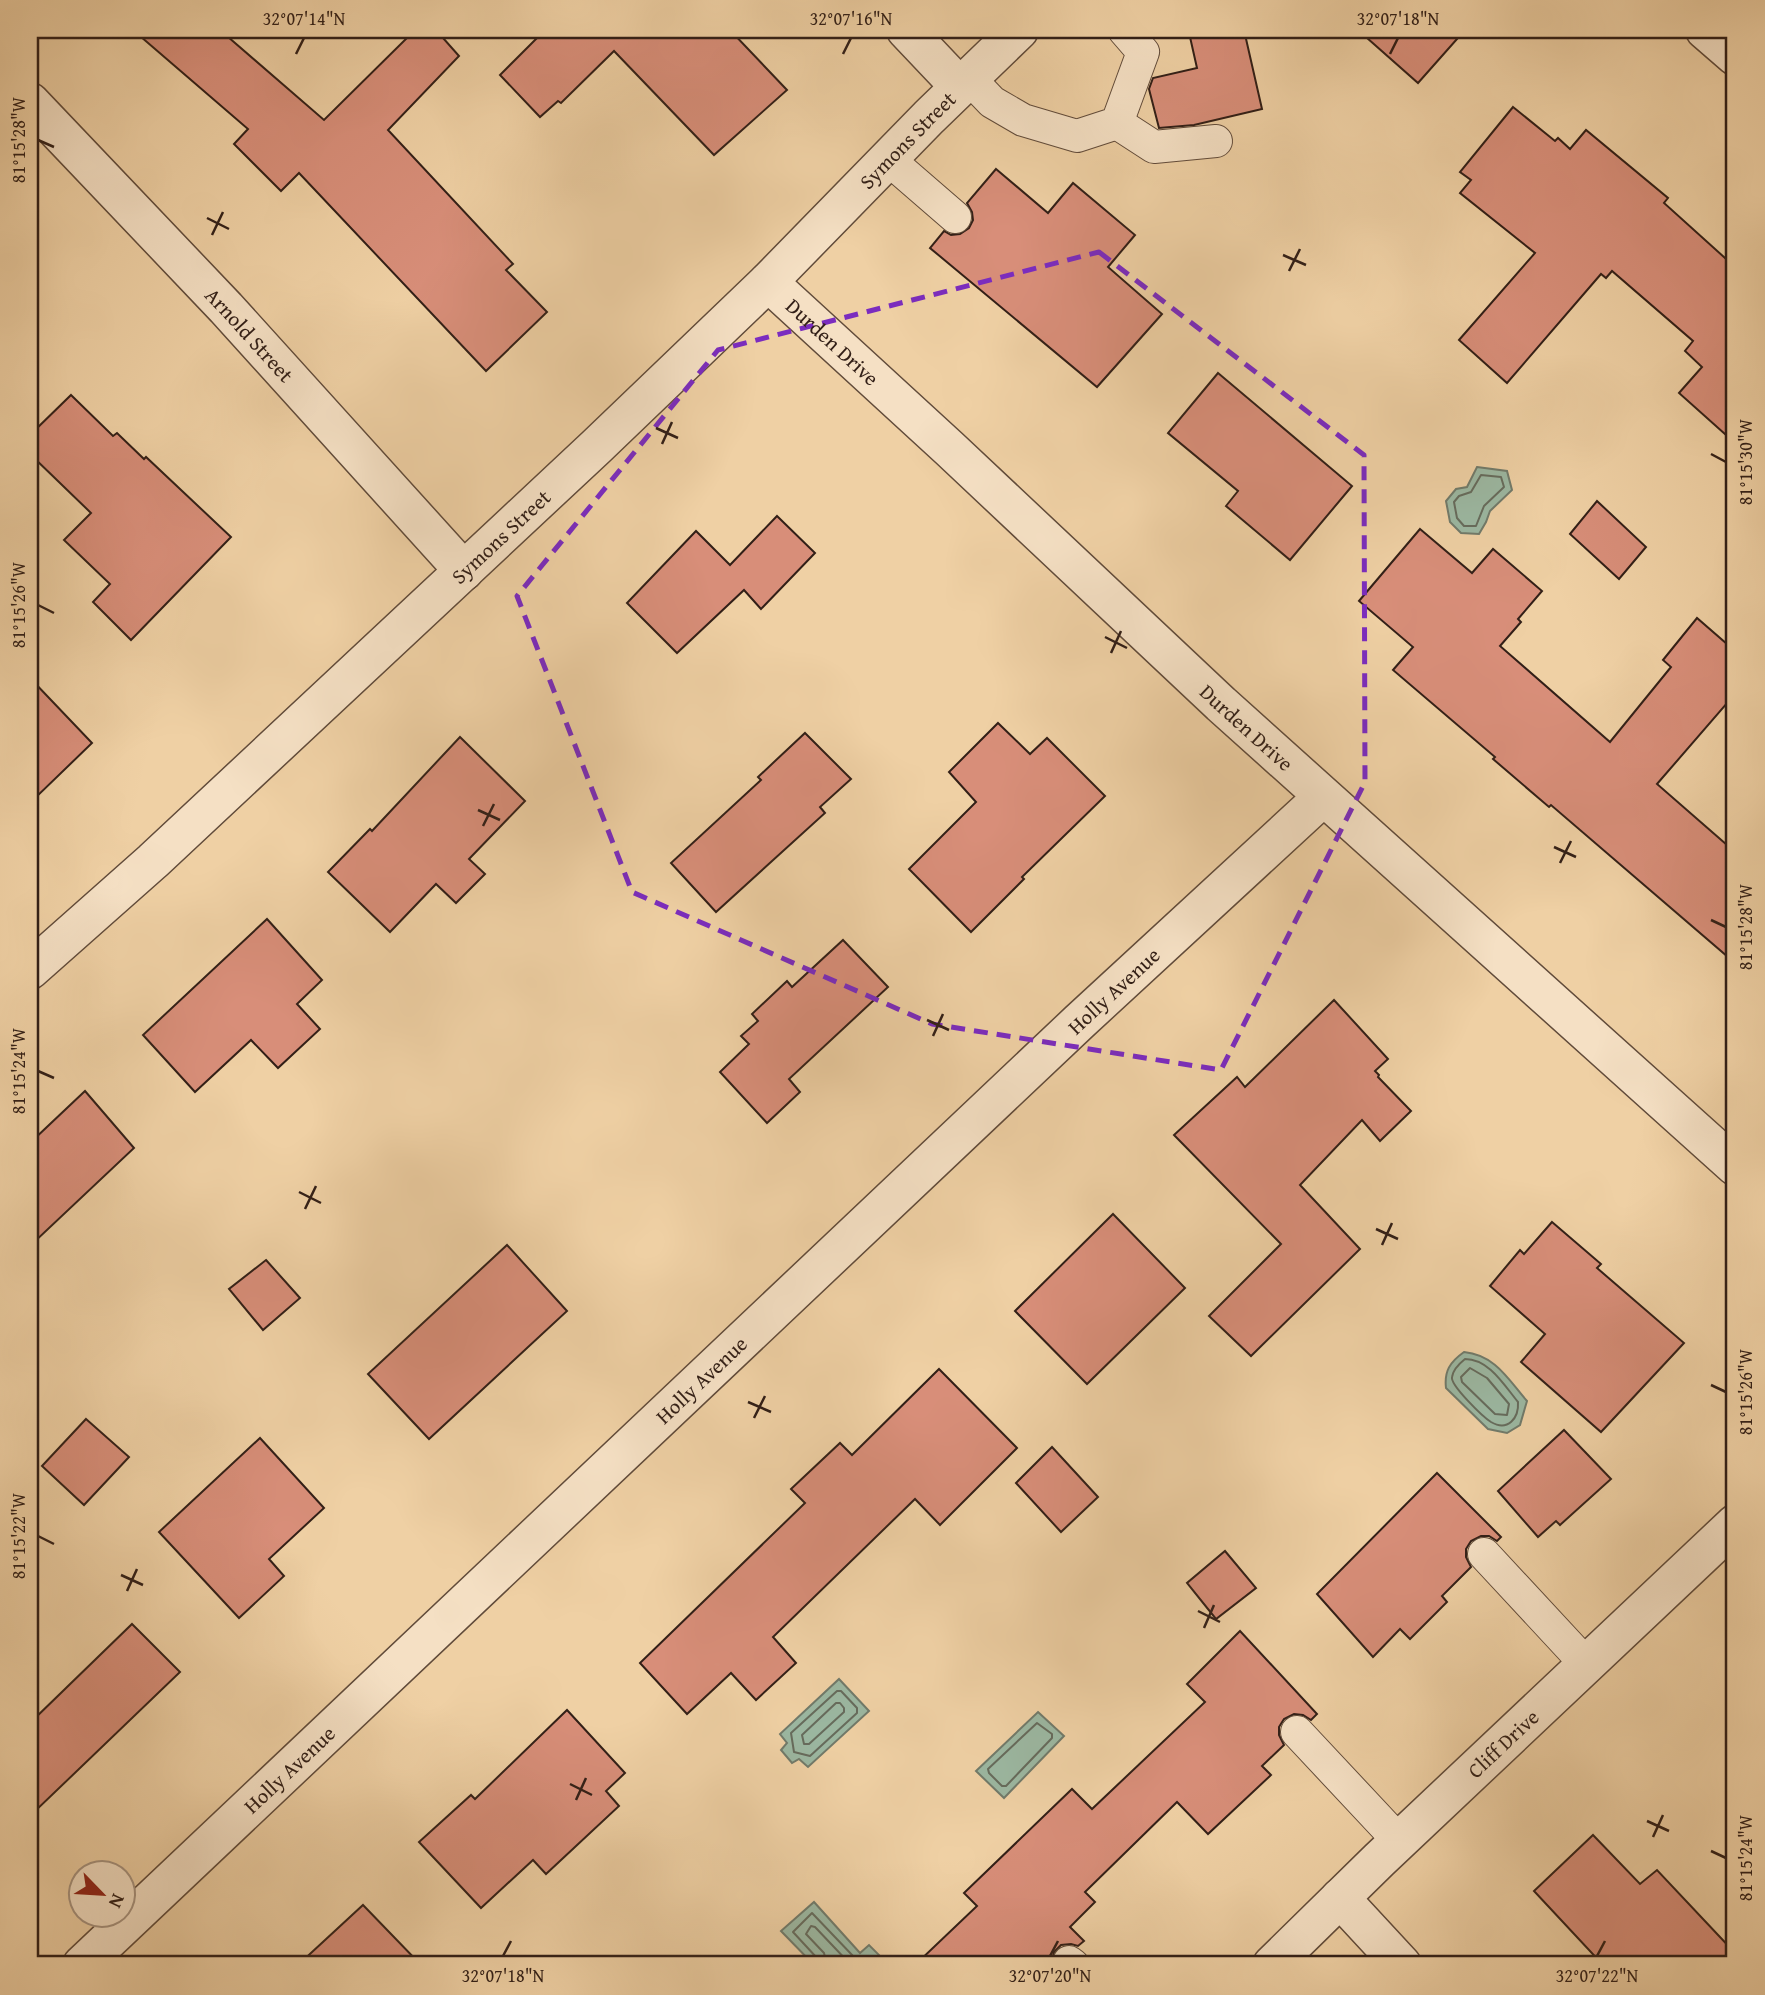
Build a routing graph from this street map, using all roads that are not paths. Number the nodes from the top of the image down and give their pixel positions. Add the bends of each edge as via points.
1 (906, 30) edge
2 (1019, 30) edge
3 (1124, 30) edge
4 (1705, 30) edge
5 (1735, 56) edge
6 (965, 82) junction
7 (30, 102) edge
8 (1116, 123) junction
9 (1216, 141) dead end
10 (888, 159) junction
11 (956, 217) dead end
12 (768, 282) junction
13 (464, 571) junction
14 (1323, 797) junction
15 (30, 970) edge
16 (1735, 1166) edge
17 (1735, 1524) edge
18 (1484, 1554) dead end
19 (1587, 1665) junction
20 (1297, 1732) dead end
21 (1399, 1841) junction
22 (1340, 1898) junction
23 (82, 1965) edge
24 (1272, 1965) edge
25 (1402, 1965) edge

1 - 6 street
2 - 6 street, Symons Street
3 - 8 lane via 1143,52
4 - 5 street
6 - 8 lane via 1023,120 1077,136
6 - 10 street, Symons Street
7 - 13 street, Arnold Street via 226,308
8 - 9 lane via 1154,147
10 - 11 lane
10 - 12 street, Symons Street
12 - 13 street, Symons Street
12 - 14 street, Durden Drive
13 - 15 street, Symons Street
14 - 16 street, Durden Drive
14 - 23 street, Holly Avenue
17 - 19 street, Cliff Drive
18 - 19 lane
19 - 21 street, Cliff Drive
20 - 21 lane
21 - 22 street, Cliff Drive
22 - 24 street, Cliff Drive
22 - 25 street

